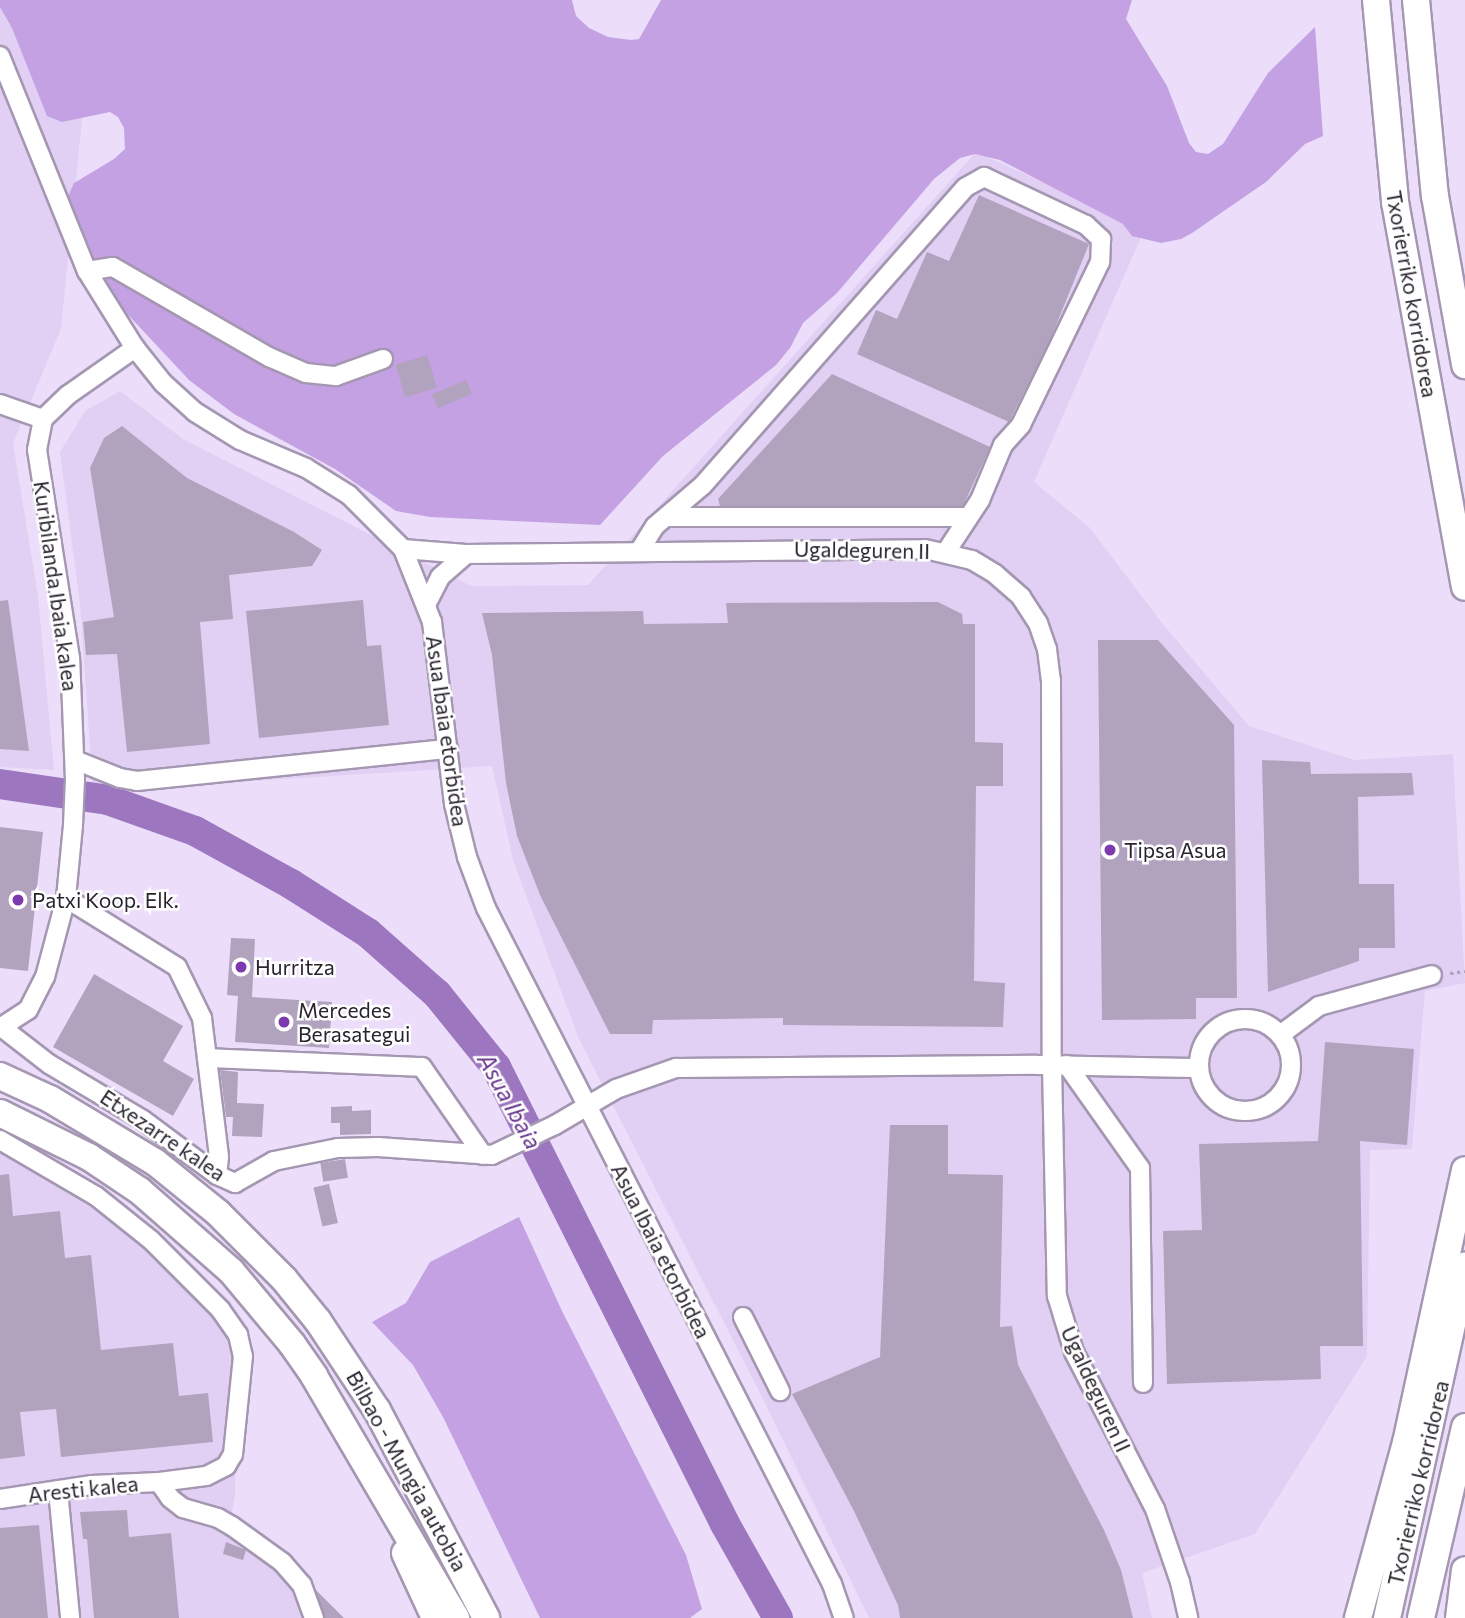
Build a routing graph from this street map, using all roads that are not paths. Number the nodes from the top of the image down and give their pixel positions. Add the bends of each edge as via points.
1 (1376, 0) edge
2 (1416, 0) edge
3 (0, 56) edge
4 (87, 271) junction
5 (135, 348) junction
6 (383, 359) dead end
7 (1465, 365) edge
8 (0, 404) edge
9 (43, 419) junction
10 (668, 517) junction
11 (968, 517) junction
12 (403, 549) junction
13 (640, 550) junction
14 (947, 552) junction
15 (466, 554) junction
16 (1465, 587) edge
17 (426, 605) junction
18 (449, 749) junction
19 (75, 760) junction
20 (66, 898) junction
21 (1432, 975) dead end
22 (2, 1026) edge
23 (1280, 1035) junction
24 (207, 1058) junction
25 (1060, 1065) junction
26 (1198, 1068) junction
27 (0, 1076) edge
28 (589, 1107) junction
29 (0, 1113) edge
30 (0, 1140) edge
31 (483, 1155) junction
32 (1465, 1170) edge
33 (217, 1175) junction
34 (1465, 1266) edge
35 (743, 1317) dead end
36 (1143, 1383) dead end
37 (780, 1391) dead end
38 (1465, 1427) edge
39 (370, 1471) junction
40 (159, 1482) junction
41 (58, 1490) junction
42 (0, 1499) edge
43 (1465, 1570) edge
44 (485, 1615) edge
45 (70, 1618) edge
46 (314, 1618) edge
47 (435, 1618) edge
48 (456, 1618) edge
49 (844, 1618) edge
50 (1188, 1618) edge
51 (1358, 1618) edge
52 (1387, 1618) edge
53 (1421, 1618) edge
54 (1459, 1618) edge

1 - 16 highway, Txorierriko korridorea via 1395,202
2 - 7 highway, Txorierriko korridorea via 1435,196
3 - 4 street, Asua Ibaia etorbidea
4 - 5 street, Asua Ibaia etorbidea
4 - 6 street via 113,267 269,357 306,373 336,376
5 - 9 street via 68,395
5 - 12 street, Asua Ibaia etorbidea via 163,383 195,412 349,495
8 - 9 street
9 - 19 street, Kuribilanda Ibaia kalea via 37,450 70,658
10 - 11 street
10 - 11 street via 786,394 966,187 984,177 1086,225 1101,239 1100,262 1021,425 1003,445
10 - 13 street via 655,526
11 - 14 street
12 - 15 street, Ugaldeguren II
12 - 17 street, Asua Ibaia etorbidea
13 - 14 street, Ugaldeguren II
13 - 15 street, Ugaldeguren II
14 - 25 street, Ugaldeguren II via 972,560 1010,586 1038,623 1047,649
15 - 17 street via 440,577
17 - 18 street, Asua Ibaia etorbidea
18 - 19 street via 137,781
18 - 28 street, Asua Ibaia etorbidea via 463,844 486,908
19 - 20 street, Kuribilanda Ibaia kalea
20 - 22 street, Kuribilanda Ibaia kalea via 56,946 38,996 28,1010
20 - 24 street via 177,967 202,1018
21 - 23 street via 1328,1002
22 - 33 street, Etxezarre kalea via 49,1064 143,1121
23 - 26 street via 1256,1020 1227,1022 1205,1040
23 - 26 street via 1290,1057 1289,1080 1269,1105 1254,1111 1223,1107 1210,1097
24 - 31 street via 422,1067
24 - 33 street via 219,1157
25 - 26 street
25 - 28 street via 676,1068 616,1089
25 - 36 street via 1140,1168
25 - 50 street, Ugaldeguren II via 1055,1266 1063,1321 1074,1352 1155,1509
27 - 44 highway, Bilbao - Mungia autobia via 50,1099 155,1161 218,1213 284,1279 377,1409
28 - 31 street, Etxezarre kalea via 504,1150
28 - 49 street, Asua Ibaia etorbidea via 832,1584
29 - 39 highway, Bilbao - Mungia autobia via 89,1157 140,1191 230,1271 292,1344
30 - 40 street via 96,1196 151,1240 220,1309 238,1335 243,1356 233,1454 226,1466 206,1476
31 - 33 street, Etxezarre kalea via 338,1148 274,1161 235,1183
32 - 51 highway via 1406,1443
34 - 52 highway, Txorierriko korridorea
35 - 37 street
38 - 53 highway, Txorierriko korridorea
39 - 47 highway
39 - 48 highway, Bilbao - Mungia autobia
40 - 41 street, Aresti kalea
40 - 46 street, Aresti kalea via 183,1508 218,1518 282,1562 302,1585
41 - 42 street, Aresti kalea
41 - 45 street
43 - 54 highway

